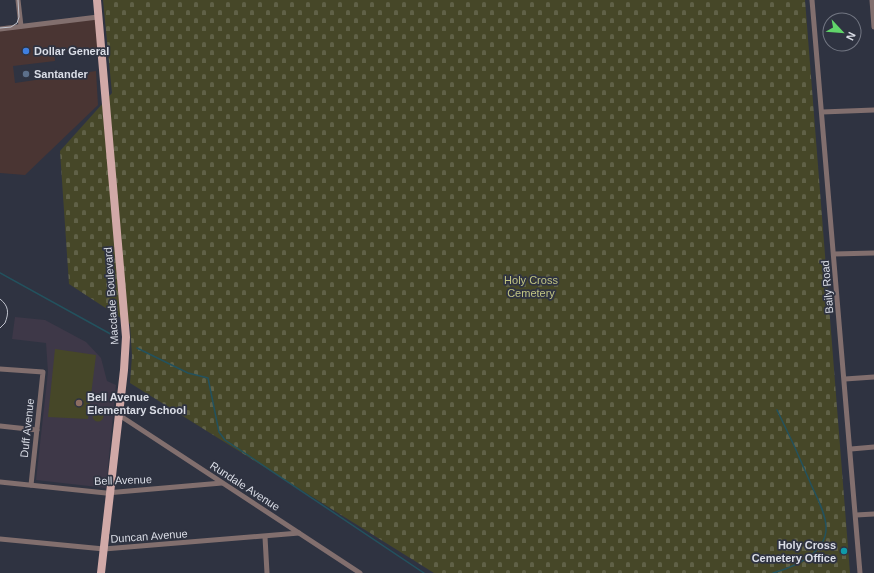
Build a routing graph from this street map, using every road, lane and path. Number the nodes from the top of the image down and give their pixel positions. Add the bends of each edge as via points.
1 (18, 0) edge
2 (97, 0) edge
3 (812, 0) edge
4 (872, 0) edge
5 (98, 18) junction
6 (21, 26) junction
7 (874, 27) edge
8 (0, 28) edge
9 (874, 110) edge
10 (822, 112) junction
11 (874, 253) edge
12 (834, 254) junction
13 (0, 369) edge
14 (874, 377) edge
15 (845, 379) junction
16 (119, 415) junction
17 (0, 426) edge
18 (37, 430) junction
19 (874, 447) edge
20 (851, 449) junction
21 (0, 482) edge
22 (222, 483) junction
23 (32, 485) junction
24 (110, 492) junction
25 (874, 514) edge
26 (856, 515) junction
27 (299, 533) junction
28 (264, 537) junction
29 (0, 540) edge
30 (104, 549) junction
31 (355, 571) edge
32 (101, 573) edge
33 (267, 573) edge
34 (360, 573) edge
35 (860, 573) edge

1 - 6 street
2 - 5 main road, Macdade Boulevard
3 - 10 street, Baily Road
4 - 7 street
5 - 6 street
5 - 16 main road, Macdade Boulevard via 125,324 125,359
6 - 8 street
9 - 10 street
10 - 12 street, Baily Road
11 - 12 street
12 - 15 street, Baily Road
13 - 18 street, Duff Avenue via 43,372
14 - 15 street
15 - 20 street, Baily Road
16 - 22 street, Rundale Avenue
16 - 24 main road, Macdade Boulevard
17 - 18 street
18 - 23 street, Duff Avenue
19 - 20 street
20 - 26 street, Baily Road
21 - 23 street, Bell Avenue
22 - 24 street, Bell Avenue
22 - 27 street, Rundale Avenue
23 - 24 street, Bell Avenue
24 - 30 main road, Macdade Boulevard
25 - 26 street
26 - 35 street, Baily Road
27 - 28 street, Duncan Avenue
27 - 31 street, Rundale Avenue
28 - 30 street, Duncan Avenue
28 - 33 street
29 - 30 street, Duncan Avenue
30 - 32 main road, Macdade Boulevard
31 - 34 street, Rundale Avenue

